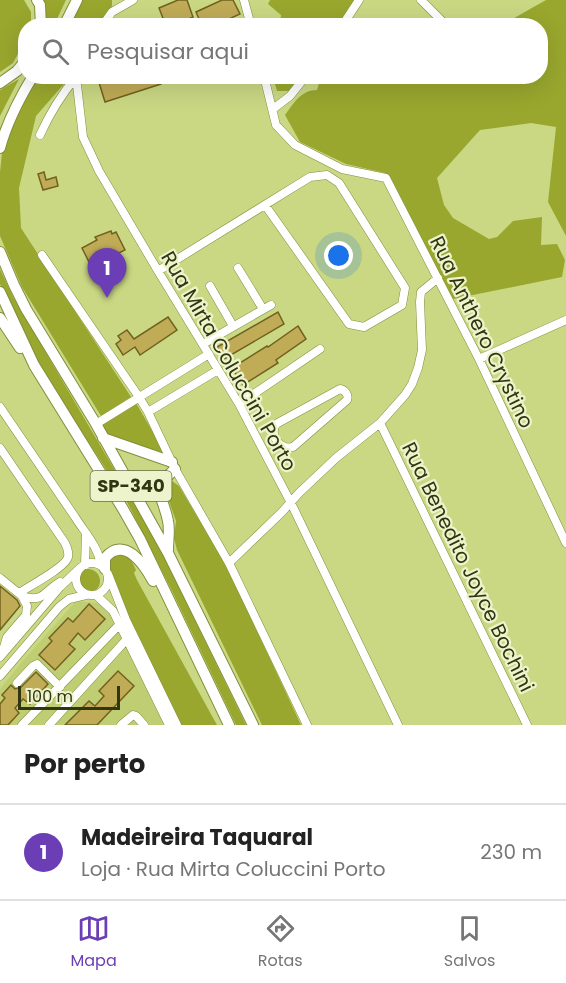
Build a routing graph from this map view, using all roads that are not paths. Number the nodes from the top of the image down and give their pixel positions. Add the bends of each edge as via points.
1 (37, 0) edge
2 (77, 0) edge
3 (133, 0) edge
4 (244, 0) edge
5 (359, 0) edge
6 (421, 0) edge
7 (41, 18) edge
8 (68, 18) edge
9 (108, 18) edge
10 (249, 18) edge
11 (347, 18) edge
12 (439, 18) edge
13 (18, 69) edge
14 (0, 83) edge
15 (28, 84) edge
16 (71, 84) edge
17 (77, 84) edge
18 (266, 84) edge
19 (300, 84) edge
20 (273, 109) junction
21 (40, 135) dead end
22 (0, 148) edge
23 (265, 205) junction
24 (0, 252) edge
25 (42, 255) dead end
26 (238, 268) dead end
27 (158, 271) junction
28 (438, 278) junction
29 (210, 286) dead end
30 (0, 292) edge
31 (271, 305) dead end
32 (263, 309) junction
33 (0, 318) edge
34 (566, 320) edge
35 (233, 326) junction
36 (203, 344) junction
37 (320, 349) dead end
38 (208, 354) junction
39 (479, 359) junction
40 (218, 370) junction
41 (139, 397) junction
42 (323, 398) junction
43 (57, 402) junction
44 (239, 404) junction
45 (0, 407) edge
46 (148, 412) junction
47 (332, 413) junction
48 (380, 423) junction
49 (96, 424) junction
50 (104, 438) junction
51 (279, 444) junction
52 (0, 448) edge
53 (265, 452) junction
54 (173, 466) junction
55 (291, 502) junction
56 (86, 534) junction
57 (566, 543) edge
58 (168, 553) junction
59 (229, 563) junction
60 (82, 566) junction
61 (105, 569) junction
62 (70, 576) junction
63 (0, 578) edge
64 (20, 595) junction
65 (86, 595) junction
66 (96, 596) junction
67 (120, 624) junction
68 (127, 639) junction
69 (1, 656) edge
70 (0, 676) edge
71 (17, 683) dead end
72 (60, 687) junction
73 (214, 695) junction
74 (55, 723) edge
75 (167, 724) edge
76 (22, 725) edge
77 (121, 725) edge
78 (144, 725) edge
79 (177, 725) edge
80 (229, 725) edge
81 (253, 725) edge
82 (307, 725) edge
83 (398, 725) edge
84 (527, 725) edge

1 - 7 highway
2 - 8 highway
3 - 9 street
4 - 10 street
5 - 11 street
6 - 12 street
13 - 14 highway
15 - 22 highway
16 - 21 street
17 - 27 street, Rua Mirta Coluccini Porto via 83,137
18 - 20 street
19 - 20 street
20 - 28 street, Rua Anthero Crystino via 276,124 295,145 342,169 386,178
23 - 23 street via 349,324 364,327 402,305 405,288 339,183 327,175 310,177
23 - 27 street
24 - 49 highway, SP-340 via 26,309
25 - 41 street
26 - 32 street
27 - 36 street, Rua Mirta Coluccini Porto
28 - 39 street, Rua Anthero Crystino
28 - 48 street via 420,297 422,350 418,368 405,395
29 - 35 street
30 - 43 highway, SP-340
31 - 32 street
32 - 35 street
33 - 43 highway
34 - 39 street
35 - 36 street
36 - 38 street, Rua Mirta Coluccini Porto
37 - 44 street
38 - 40 street, Rua Mirta Coluccini Porto
38 - 41 street
39 - 57 street, Rua Anthero Crystino
40 - 44 street, Rua Mirta Coluccini Porto
40 - 46 street
41 - 46 street
41 - 49 street
42 - 47 street
42 - 47 street via 340,389 345,391 347,400
42 - 51 street via 276,424 273,433
43 - 73 highway, SP-340 via 140,539
44 - 53 street, Rua Mirta Coluccini Porto
45 - 56 street
46 - 54 street
47 - 51 street via 293,447
48 - 55 street via 336,458
48 - 84 street, Rua Benedito Joyce Bochini
49 - 50 highway, SP-340
50 - 54 highway
50 - 58 highway, SP-340
51 - 53 street
52 - 64 street via 65,543 69,556
53 - 55 street, Rua Mirta Coluccini Porto
54 - 58 highway via 160,486 169,522
54 - 59 street
55 - 59 street
55 - 83 street, Rua Mirta Coluccini Porto
56 - 60 street
56 - 61 street
58 - 81 highway, SP-340
59 - 82 street
60 - 61 street via 90,563
60 - 62 street
60 - 65 street via 76,583
61 - 66 street via 108,585
61 - 73 highway via 105,558 120,549 133,553 140,561
61 - 79 street
62 - 64 street via 35,599
62 - 69 street
63 - 64 street
64 - 69 street via 27,606 26,615 7,637
65 - 66 street
65 - 70 street via 69,599 59,607
66 - 67 street via 113,611
67 - 68 street
67 - 72 street
68 - 74 street
68 - 75 street
71 - 72 street via 37,664
72 - 76 street
73 - 80 highway, SP-340
77 - 78 street via 133,715

